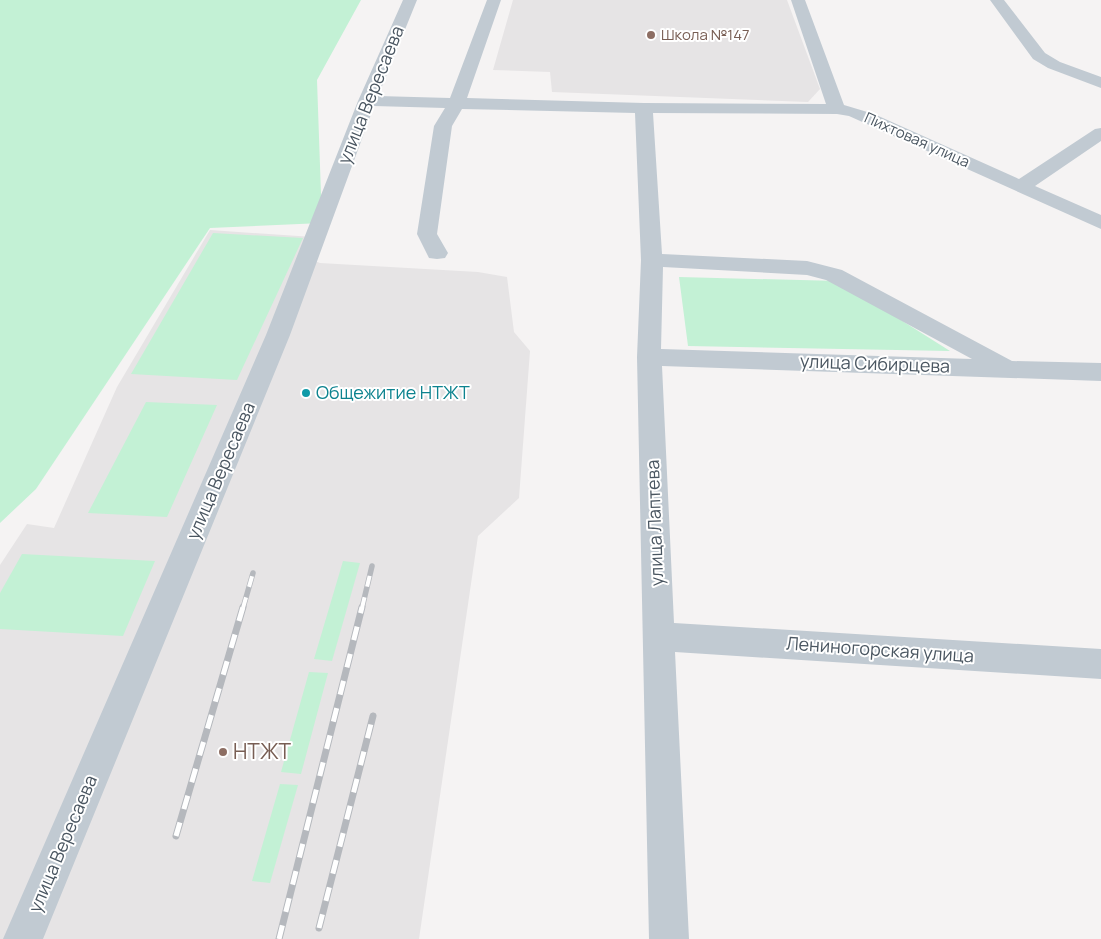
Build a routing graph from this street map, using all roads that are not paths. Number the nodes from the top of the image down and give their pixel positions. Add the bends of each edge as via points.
1 (410, 0) edge
2 (494, 0) edge
3 (798, 0) edge
4 (997, 0) edge
5 (1101, 83) edge
6 (367, 101) junction
7 (457, 103) junction
8 (644, 108) junction
9 (837, 109) junction
10 (1101, 133) edge
11 (1021, 186) junction
12 (1101, 222) edge
13 (437, 253) dead end
14 (652, 260) junction
15 (649, 357) junction
16 (1007, 368) junction
17 (1101, 372) edge
18 (659, 637) junction
19 (1101, 664) edge
20 (23, 939) edge
21 (669, 939) edge

1 - 6 street, улица Вересаева
2 - 7 street
3 - 9 street
4 - 5 street via 1039,56
6 - 7 street, Пихтовая улица
6 - 20 street, улица Вересаева via 278,335
7 - 8 street, Пихтовая улица
7 - 13 street via 444,126 427,234
8 - 9 street, Пихтовая улица
8 - 14 street, улица Лаптева
9 - 11 street, Пихтовая улица via 868,118
10 - 11 street
11 - 12 street, Пихтовая улица
14 - 15 street, улица Лаптева
14 - 16 street via 807,268 834,275
15 - 16 street, улица Сибирцева
15 - 18 street, улица Лаптева
16 - 17 street, улица Сибирцева
18 - 19 street, Лениногорская улица
18 - 21 street, улица Лаптева

